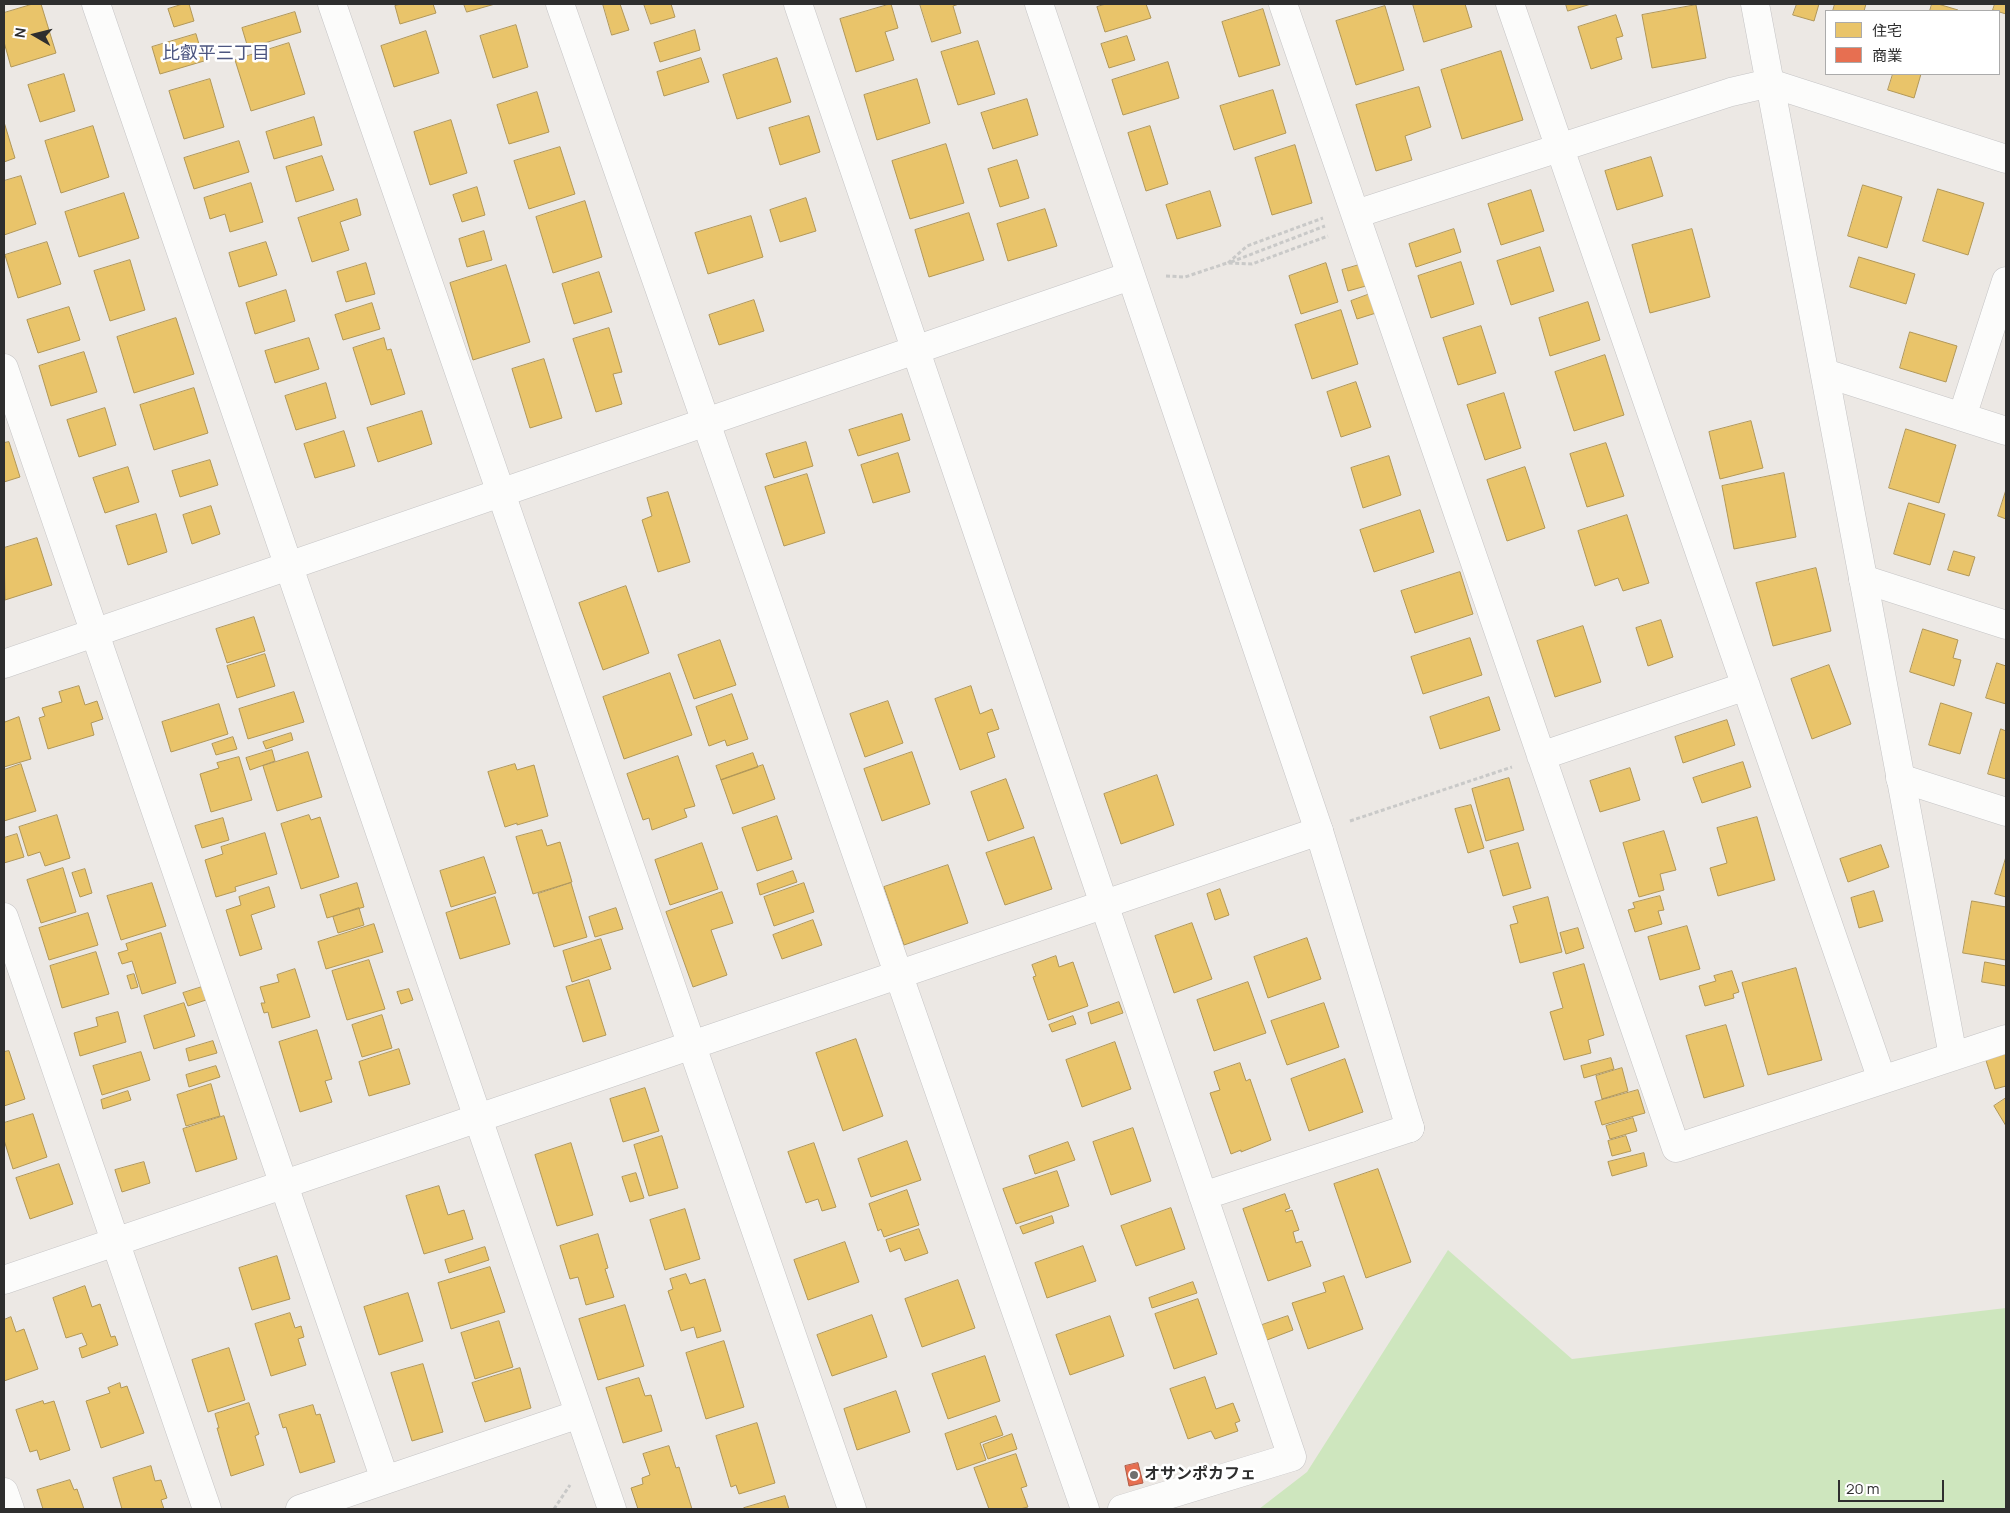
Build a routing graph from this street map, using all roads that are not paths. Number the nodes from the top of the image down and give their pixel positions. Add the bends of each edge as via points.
1 (96, 4) edge
2 (332, 4) edge
3 (560, 4) edge
4 (798, 4) edge
5 (1039, 4) edge
6 (1283, 4) edge
7 (1510, 4) edge
8 (1755, 4) edge
9 (1770, 83) junction
10 (1560, 148) junction
11 (2006, 159) edge
12 (1356, 215) junction
13 (1130, 276) junction
14 (2006, 280) edge
15 (915, 350) junction
16 (4, 368) edge
17 (1825, 373) junction
18 (1962, 417) junction
19 (706, 422) junction
20 (2006, 431) edge
21 (501, 493) junction
22 (289, 566) junction
23 (1863, 579) junction
24 (2006, 625) edge
25 (94, 633) junction
26 (4, 664) edge
27 (1746, 686) junction
28 (1541, 756) junction
29 (1900, 778) junction
30 (2006, 812) edge
31 (1320, 831) junction
32 (1104, 905) junction
33 (4, 917) edge
34 (899, 975) junction
35 (2006, 1039) edge
36 (692, 1045) junction
37 (1953, 1056) junction
38 (1882, 1080) junction
39 (478, 1118) junction
40 (284, 1185) junction
41 (1203, 1196) junction
42 (115, 1242) junction
43 (4, 1280) edge
44 (579, 1414) junction
45 (385, 1480) junction
46 (4, 1492) edge
47 (10, 1509) edge
48 (206, 1509) edge
49 (300, 1509) edge
50 (612, 1509) edge
51 (852, 1509) edge
52 (1085, 1509) edge
53 (1122, 1509) edge

1 - 22 street
2 - 21 street
3 - 19 street
4 - 15 street
5 - 13 street
6 - 12 street
7 - 10 street
8 - 9 street
9 - 10 street via 1731,92
9 - 11 street
9 - 17 street
10 - 12 street
10 - 27 street
12 - 28 street
13 - 15 street
13 - 31 street
14 - 18 street
15 - 19 street
15 - 32 street
16 - 25 street
17 - 18 street
17 - 23 street
18 - 20 street
19 - 21 street
19 - 34 street
21 - 22 street
21 - 36 street
22 - 25 street
22 - 39 street
23 - 24 street
23 - 29 street
25 - 26 street
25 - 40 street
27 - 28 street
27 - 38 street
28 - 38 street via 1676,1148
29 - 30 street
29 - 37 street
31 - 32 street
31 - 41 street via 1410,1128
32 - 34 street
32 - 41 street
33 - 42 street
34 - 36 street
34 - 52 street
35 - 37 street
36 - 39 street
36 - 51 street
37 - 38 street
39 - 40 street
39 - 44 street
40 - 42 street
40 - 45 street
41 - 53 street via 1292,1457
42 - 43 street
42 - 48 street
44 - 45 street
44 - 50 street
45 - 49 street
46 - 47 street

